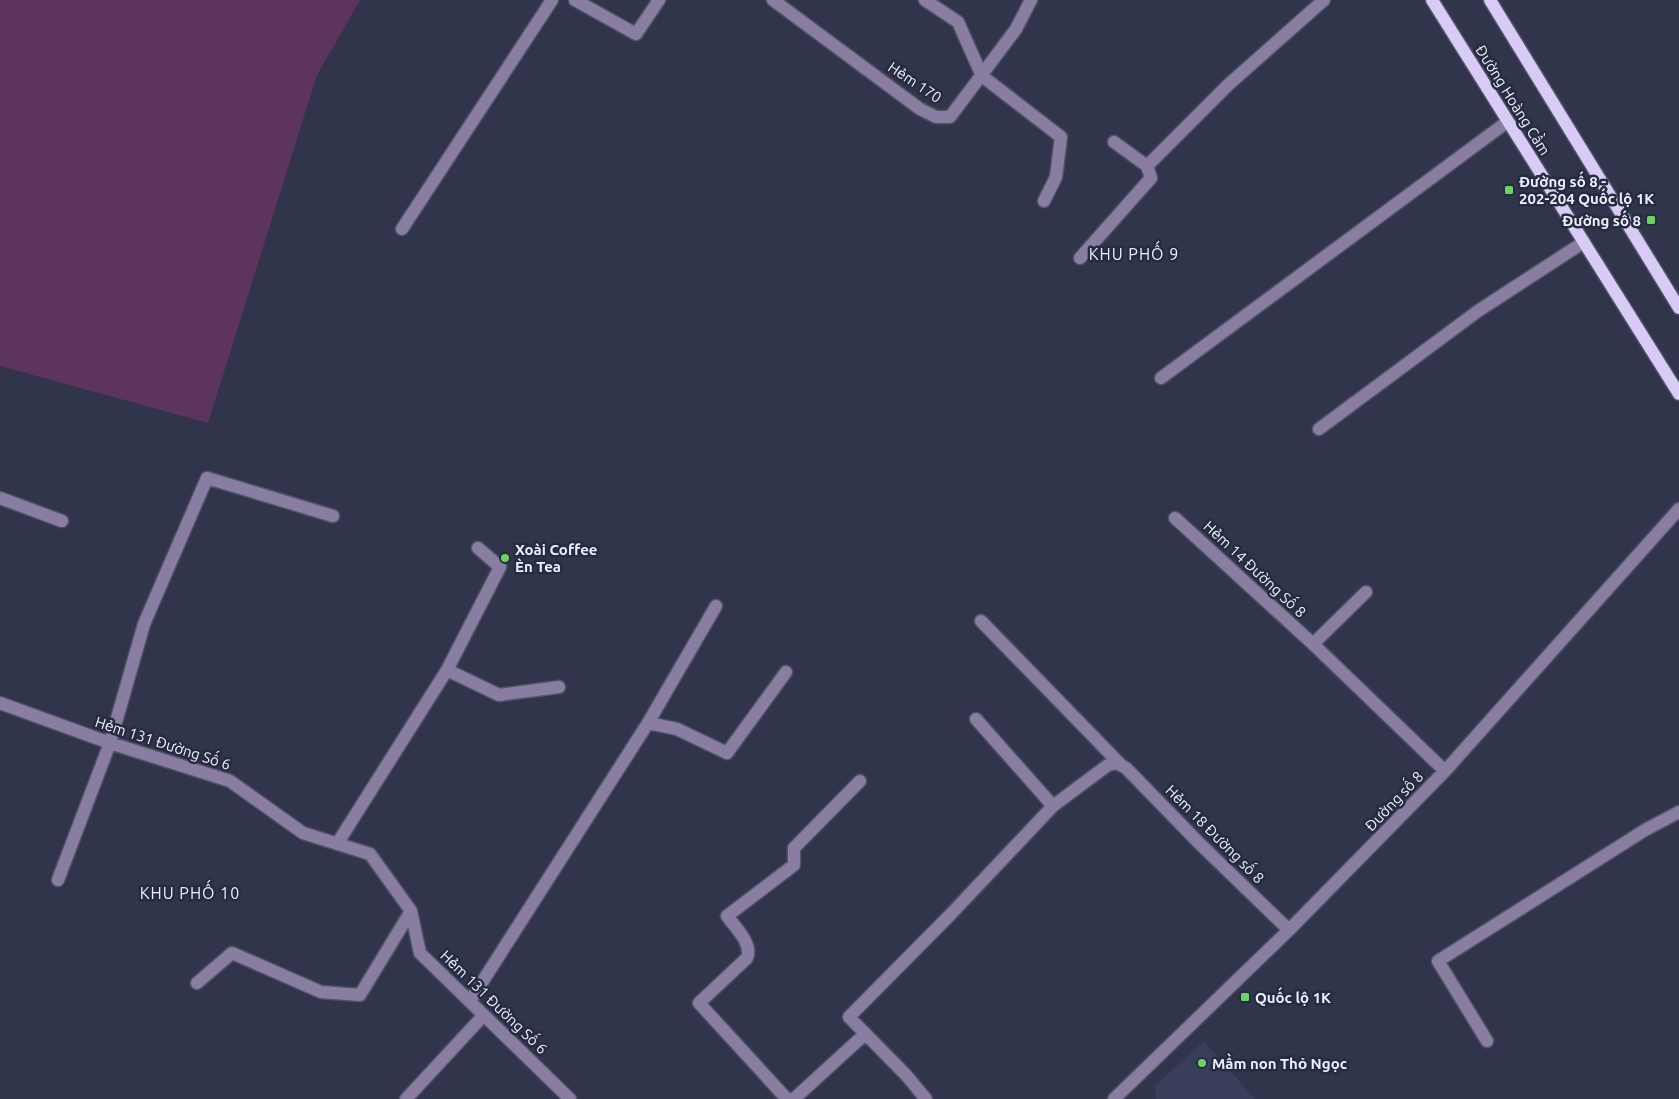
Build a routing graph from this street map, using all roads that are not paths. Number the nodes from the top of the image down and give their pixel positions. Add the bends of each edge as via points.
1 (552, 0) edge
2 (575, 0) edge
3 (659, 0) edge
4 (773, 0) edge
5 (925, 0) edge
6 (1031, 0) edge
7 (1324, 0) edge
8 (1432, 0) edge
9 (1490, 0) edge
10 (982, 76) junction
11 (1507, 122) junction
12 (1114, 142) dead end
13 (1147, 166) junction
14 (1044, 201) dead end
15 (402, 229) dead end
16 (1584, 242) junction
17 (1080, 258) dead end
18 (1679, 308) edge
19 (1161, 378) dead end
20 (1679, 394) edge
21 (1319, 429) dead end
22 (0, 498) edge
23 (1679, 509) edge
24 (333, 516) dead end
25 (1176, 518) dead end
26 (62, 521) dead end
27 (478, 548) dead end
28 (1366, 592) dead end
29 (716, 606) dead end
30 (981, 621) dead end
31 (1313, 644) junction
32 (448, 670) junction
33 (786, 672) dead end
34 (559, 687) dead end
35 (0, 703) edge
36 (976, 719) dead end
37 (648, 723) junction
38 (110, 743) junction
39 (1119, 764) junction
40 (1445, 772) junction
41 (860, 781) dead end
42 (1053, 806) junction
43 (1679, 812) edge
44 (337, 844) junction
45 (58, 880) dead end
46 (411, 911) junction
47 (1289, 930) junction
48 (197, 983) dead end
49 (470, 1001) junction
50 (483, 1016) junction
51 (865, 1034) junction
52 (1487, 1041) dead end
53 (406, 1099) edge
54 (570, 1099) edge
55 (791, 1099) edge
56 (926, 1099) edge
57 (1114, 1099) edge

1 - 15 street
2 - 3 street via 636,34
4 - 10 street, Hẻm 170 via 936,117 950,117
5 - 10 street via 958,22
6 - 10 street, Hẻm 170 via 1016,29
7 - 13 street via 1228,85
8 - 11 main road, Đường Hoàng Cầm
9 - 18 main road
10 - 14 street via 1061,137 1056,178
11 - 16 main road, Đường Hoàng Cầm
11 - 19 street
12 - 13 street
13 - 17 street via 1151,178
16 - 20 main road, Đường Hoàng Cầm
16 - 21 street via 1478,311
22 - 26 street
23 - 40 street, Đường số 8
24 - 38 street via 207,478 144,624
25 - 31 street, Hẻm 14 Đường Số 8
27 - 32 street via 500,567
28 - 31 street
29 - 37 street
30 - 39 street, Hẻm 18 Đường số 8
31 - 40 street, Hẻm 14 Đường Số 8
32 - 34 street via 499,695
32 - 44 street
33 - 37 street via 728,753 676,729
35 - 38 street, Hẻm 131 Đường Số 6
36 - 42 street
37 - 49 street
38 - 44 street, Hẻm 131 Đường Số 6 via 230,781 303,833
38 - 45 street
39 - 42 street via 1108,765
39 - 47 street, Hẻm 18 Đường số 8
40 - 47 street, Đường số 8
41 - 55 street via 794,848 794,865 727,916 748,946 749,954 699,1003 786,1098
42 - 51 street via 848,1018
43 - 52 street via 1645,830 1438,961
44 - 46 street, Hẻm 131 Đường Số 6 via 370,854
46 - 48 street via 360,994 321,992 232,953
46 - 49 street, Hẻm 131 Đường Số 6 via 420,953
47 - 57 street, Đường số 8
49 - 50 street, Hẻm 131 Đường Số 6
50 - 53 street
50 - 54 street, Hẻm 131 Đường Số 6
51 - 55 street
51 - 56 street

